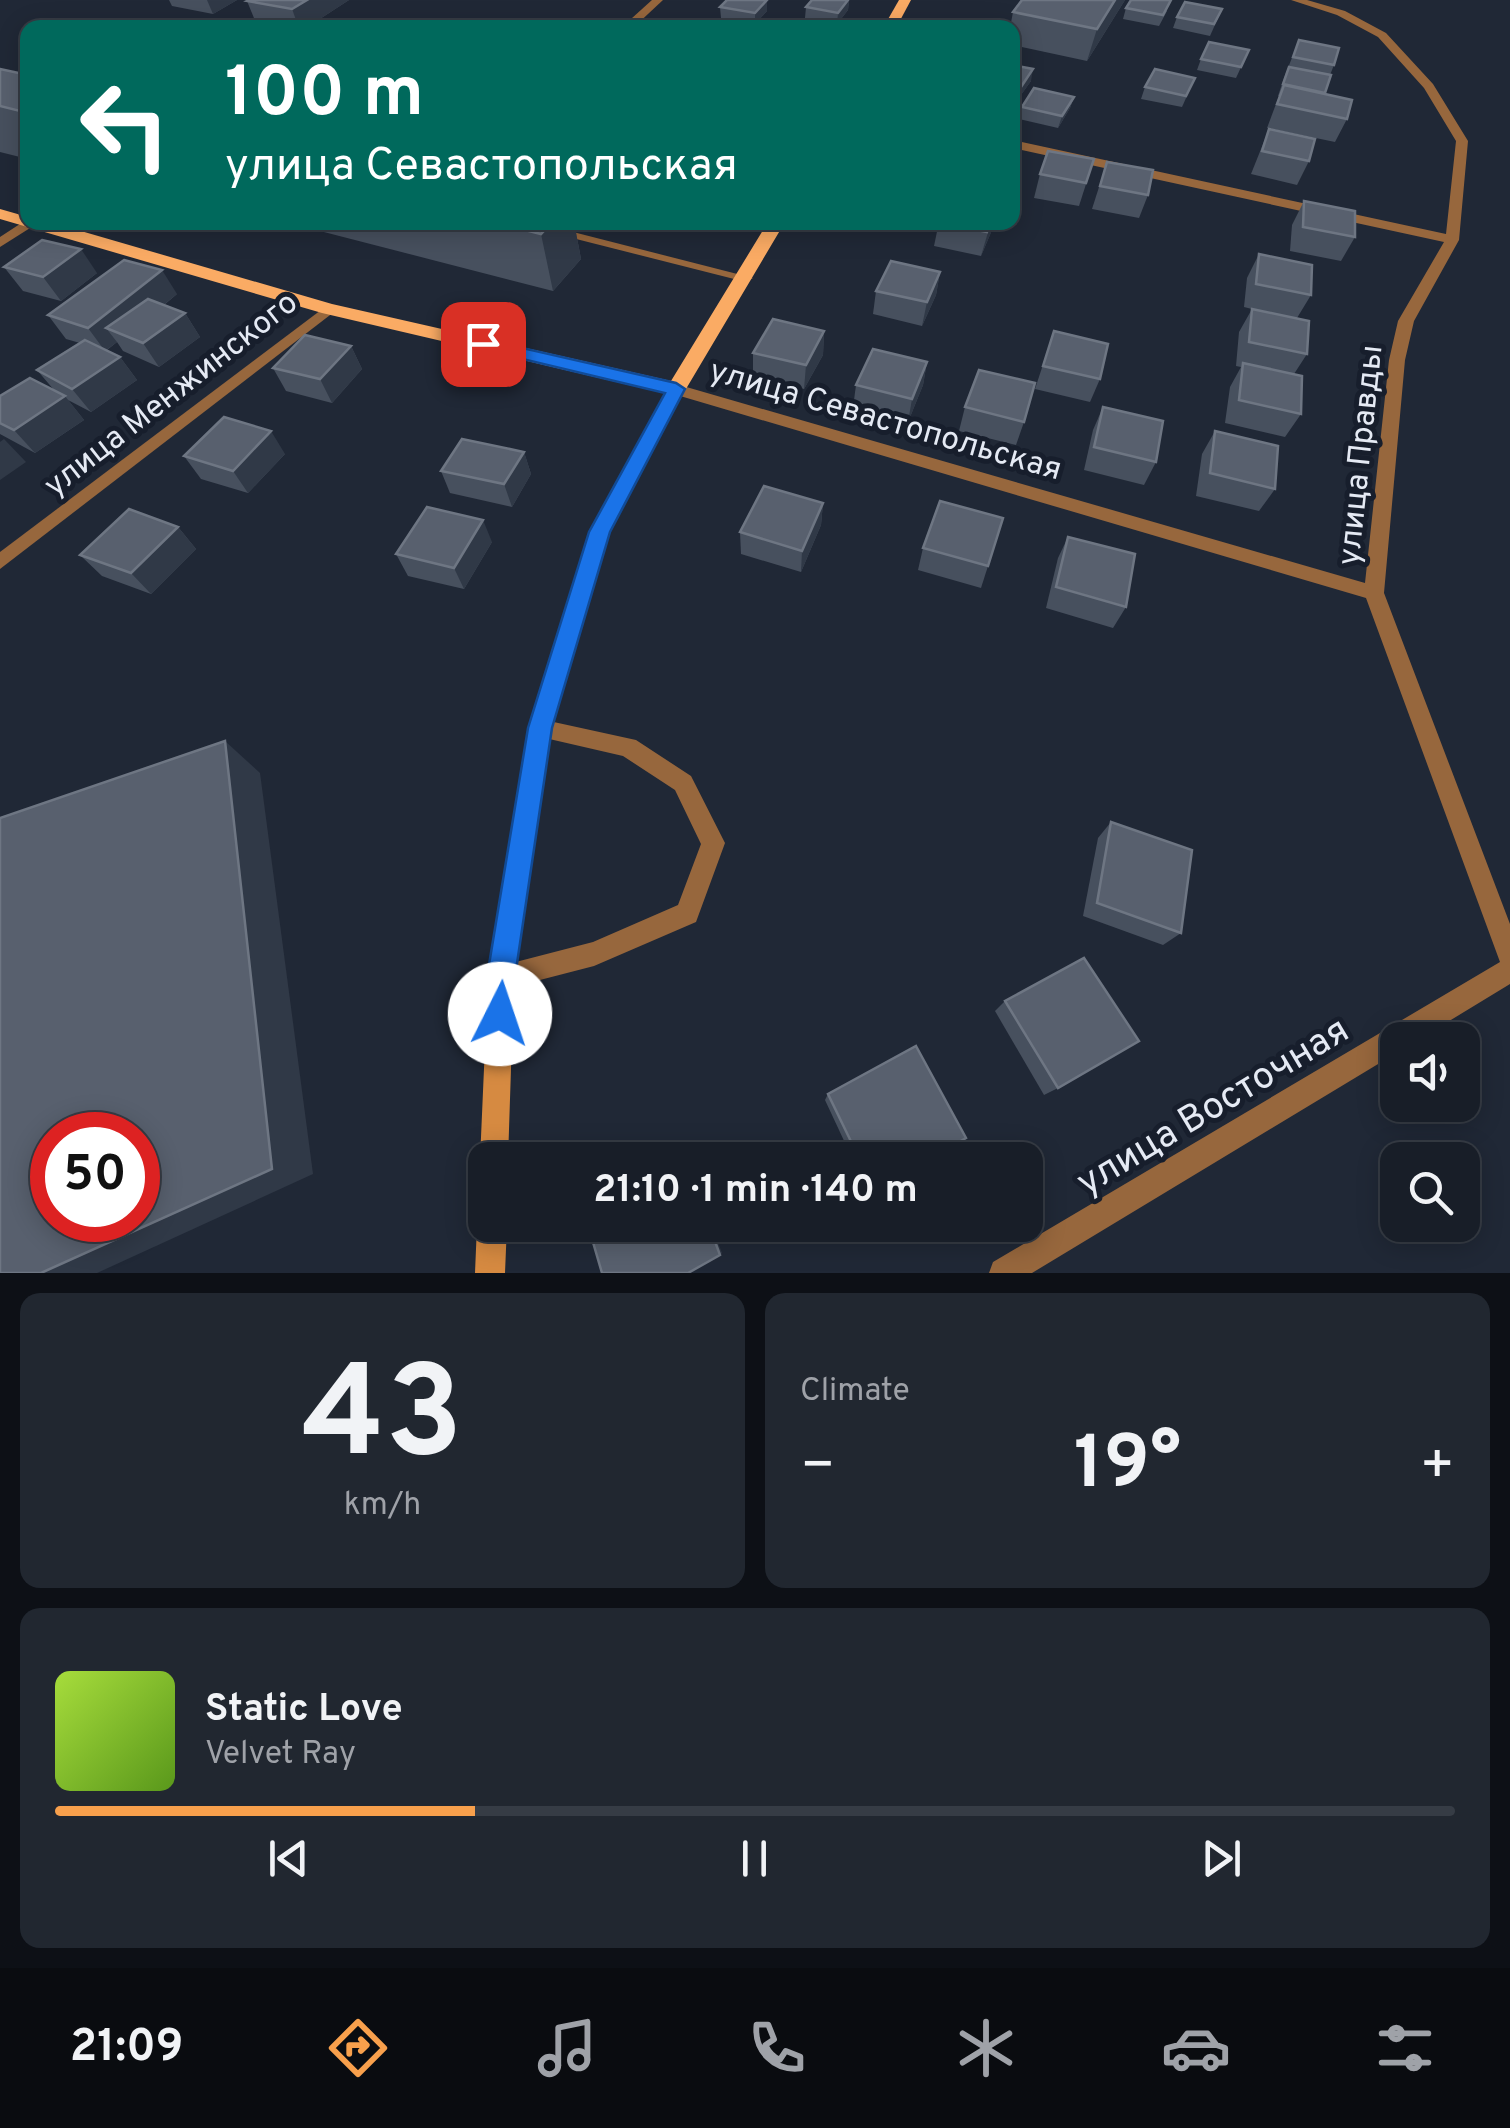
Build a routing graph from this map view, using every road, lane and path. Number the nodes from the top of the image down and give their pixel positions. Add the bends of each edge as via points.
1 (658, 0) edge
2 (1296, 0) edge
3 (635, 20) edge
4 (1020, 146) edge
5 (58, 230) edge
6 (78, 230) edge
7 (548, 230) edge
8 (773, 230) edge
9 (72, 234) junction
10 (1452, 240) junction
11 (746, 278) junction
12 (329, 308) junction
13 (676, 389) junction
14 (0, 562) edge
15 (1374, 593) junction
16 (540, 728) junction
17 (1510, 957) edge
18 (1510, 970) edge
19 (501, 977) junction
20 (495, 1142) edge
21 (491, 1242) edge
22 (490, 1273) edge
23 (1004, 1273) edge

1 - 3 street
2 - 10 street, улица Правды via 1382,35 1429,86 1462,142
4 - 10 street
5 - 9 main road, улица Севастопольская
6 - 9 street
7 - 11 street
8 - 11 main road
9 - 12 main road, улица Севастопольская
10 - 15 street, улица Правды via 1406,321 1397,360
11 - 13 main road
12 - 13 main road, улица Севастопольская
12 - 14 street, улица Менжинского
13 - 15 street, улица Севастопольская
13 - 16 main road via 600,532
15 - 17 street, улица Правды
16 - 19 main road
16 - 19 street via 628,747 669,774 682,783 713,843 687,913 594,954
18 - 23 street, улица Восточная
19 - 20 main road
21 - 22 main road

